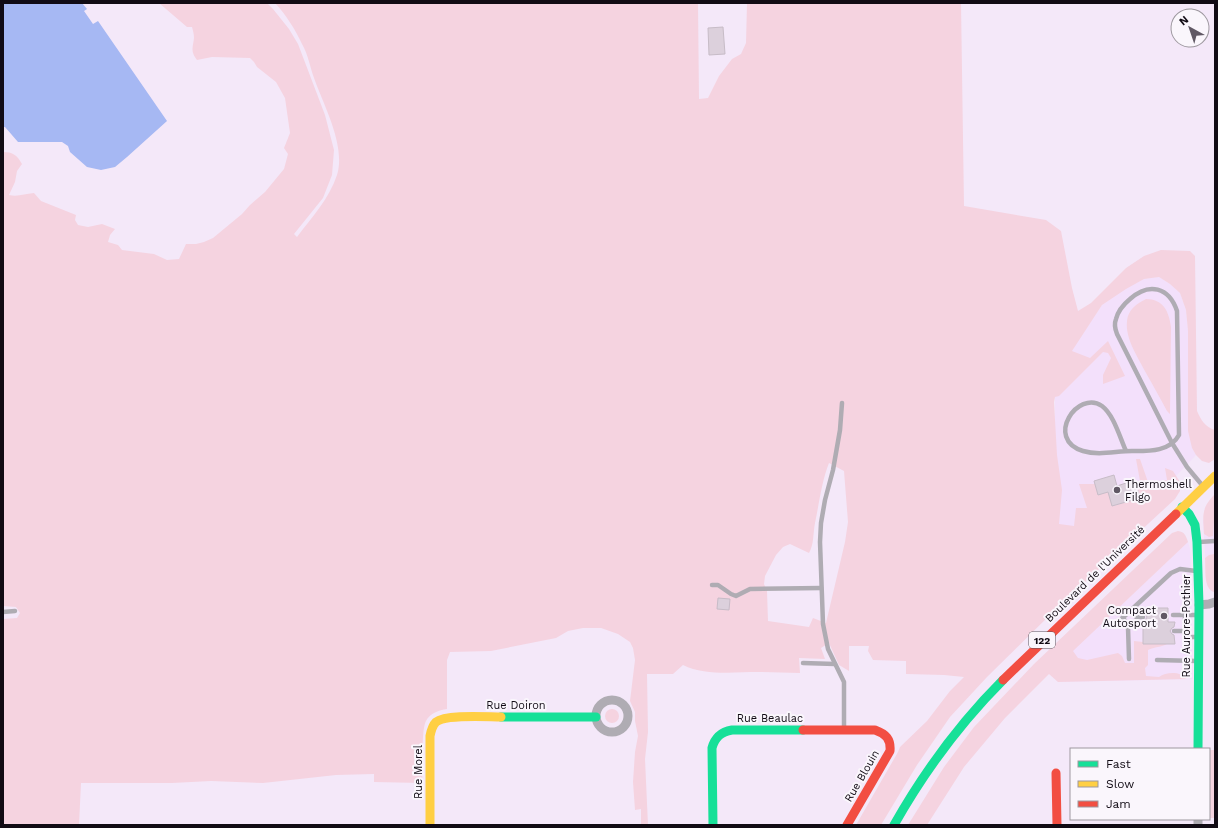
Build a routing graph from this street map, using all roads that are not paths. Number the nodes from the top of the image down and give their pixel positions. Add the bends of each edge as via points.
1 (842, 403) dead end
2 (1172, 443) junction
3 (1126, 452) junction
4 (1215, 476) edge
5 (1204, 487) junction
6 (1182, 507) junction
7 (1215, 541) edge
8 (1197, 542) junction
9 (1198, 571) junction
10 (712, 584) dead end
11 (821, 588) junction
12 (1215, 602) edge
13 (1199, 605) junction
14 (15, 611) dead end
15 (3, 612) edge
16 (1129, 612) junction
17 (1173, 615) dead end
18 (1185, 615) junction
19 (1199, 615) junction
20 (1123, 617) junction
21 (1143, 617) dead end
22 (1116, 624) dead end
23 (1174, 631) dead end
24 (1185, 631) junction
25 (1199, 637) junction
26 (1129, 659) dead end
27 (1157, 660) dead end
28 (1199, 661) junction
29 (803, 663) dead end
30 (835, 664) junction
31 (596, 717) dead end
32 (436, 721) joint
33 (844, 730) junction
34 (888, 737) joint
35 (1198, 748) edge
36 (1056, 773) dead end
37 (430, 825) edge
38 (713, 825) edge
39 (847, 825) edge
40 (894, 825) edge
41 (1057, 825) edge

1 - 11 lane via 833,470 821,523
2 - 2 lane via 1115,328 1116,319 1125,304 1140,291 1148,289 1165,292 1175,303 1177,311 1179,435
2 - 3 lane via 1149,452
2 - 5 lane
3 - 3 lane via 1082,451 1068,440 1065,424 1083,405 1097,404 1107,411
4 - 5 street, Boulevard de l'Université / 122
5 - 6 street, Boulevard de l'Université / 122
6 - 8 street, Rue Aurore-Pothier via 1195,525
6 - 40 street, Boulevard de l'Université / 122 via 985,698 939,754
7 - 8 lane
8 - 9 street, Rue Aurore-Pothier
9 - 13 street, Rue Aurore-Pothier
9 - 16 lane via 1180,570 1171,573
10 - 11 lane via 736,596 750,589
11 - 30 lane via 824,631
12 - 13 street
13 - 19 street, Rue Aurore-Pothier
14 - 15 lane
16 - 20 lane
16 - 21 lane via 1136,617
17 - 18 lane
18 - 19 lane
18 - 24 lane
19 - 25 street, Rue Aurore-Pothier
20 - 22 lane
20 - 26 lane via 1128,627
23 - 24 lane
24 - 25 lane via 1185,637
25 - 28 street, Rue Aurore-Pothier
27 - 28 lane
28 - 35 street, Rue Aurore-Pothier
29 - 30 lane
30 - 33 lane via 844,686
31 - 32 street, Rue Doiron via 451,717
32 - 37 street, Rue Morel via 430,730
33 - 34 street, Rue Beaulac via 875,730
33 - 38 street, Rue Beaulac via 727,730 721,733 715,738 712,748
34 - 39 street, Rue Blouin via 890,751
36 - 41 street

